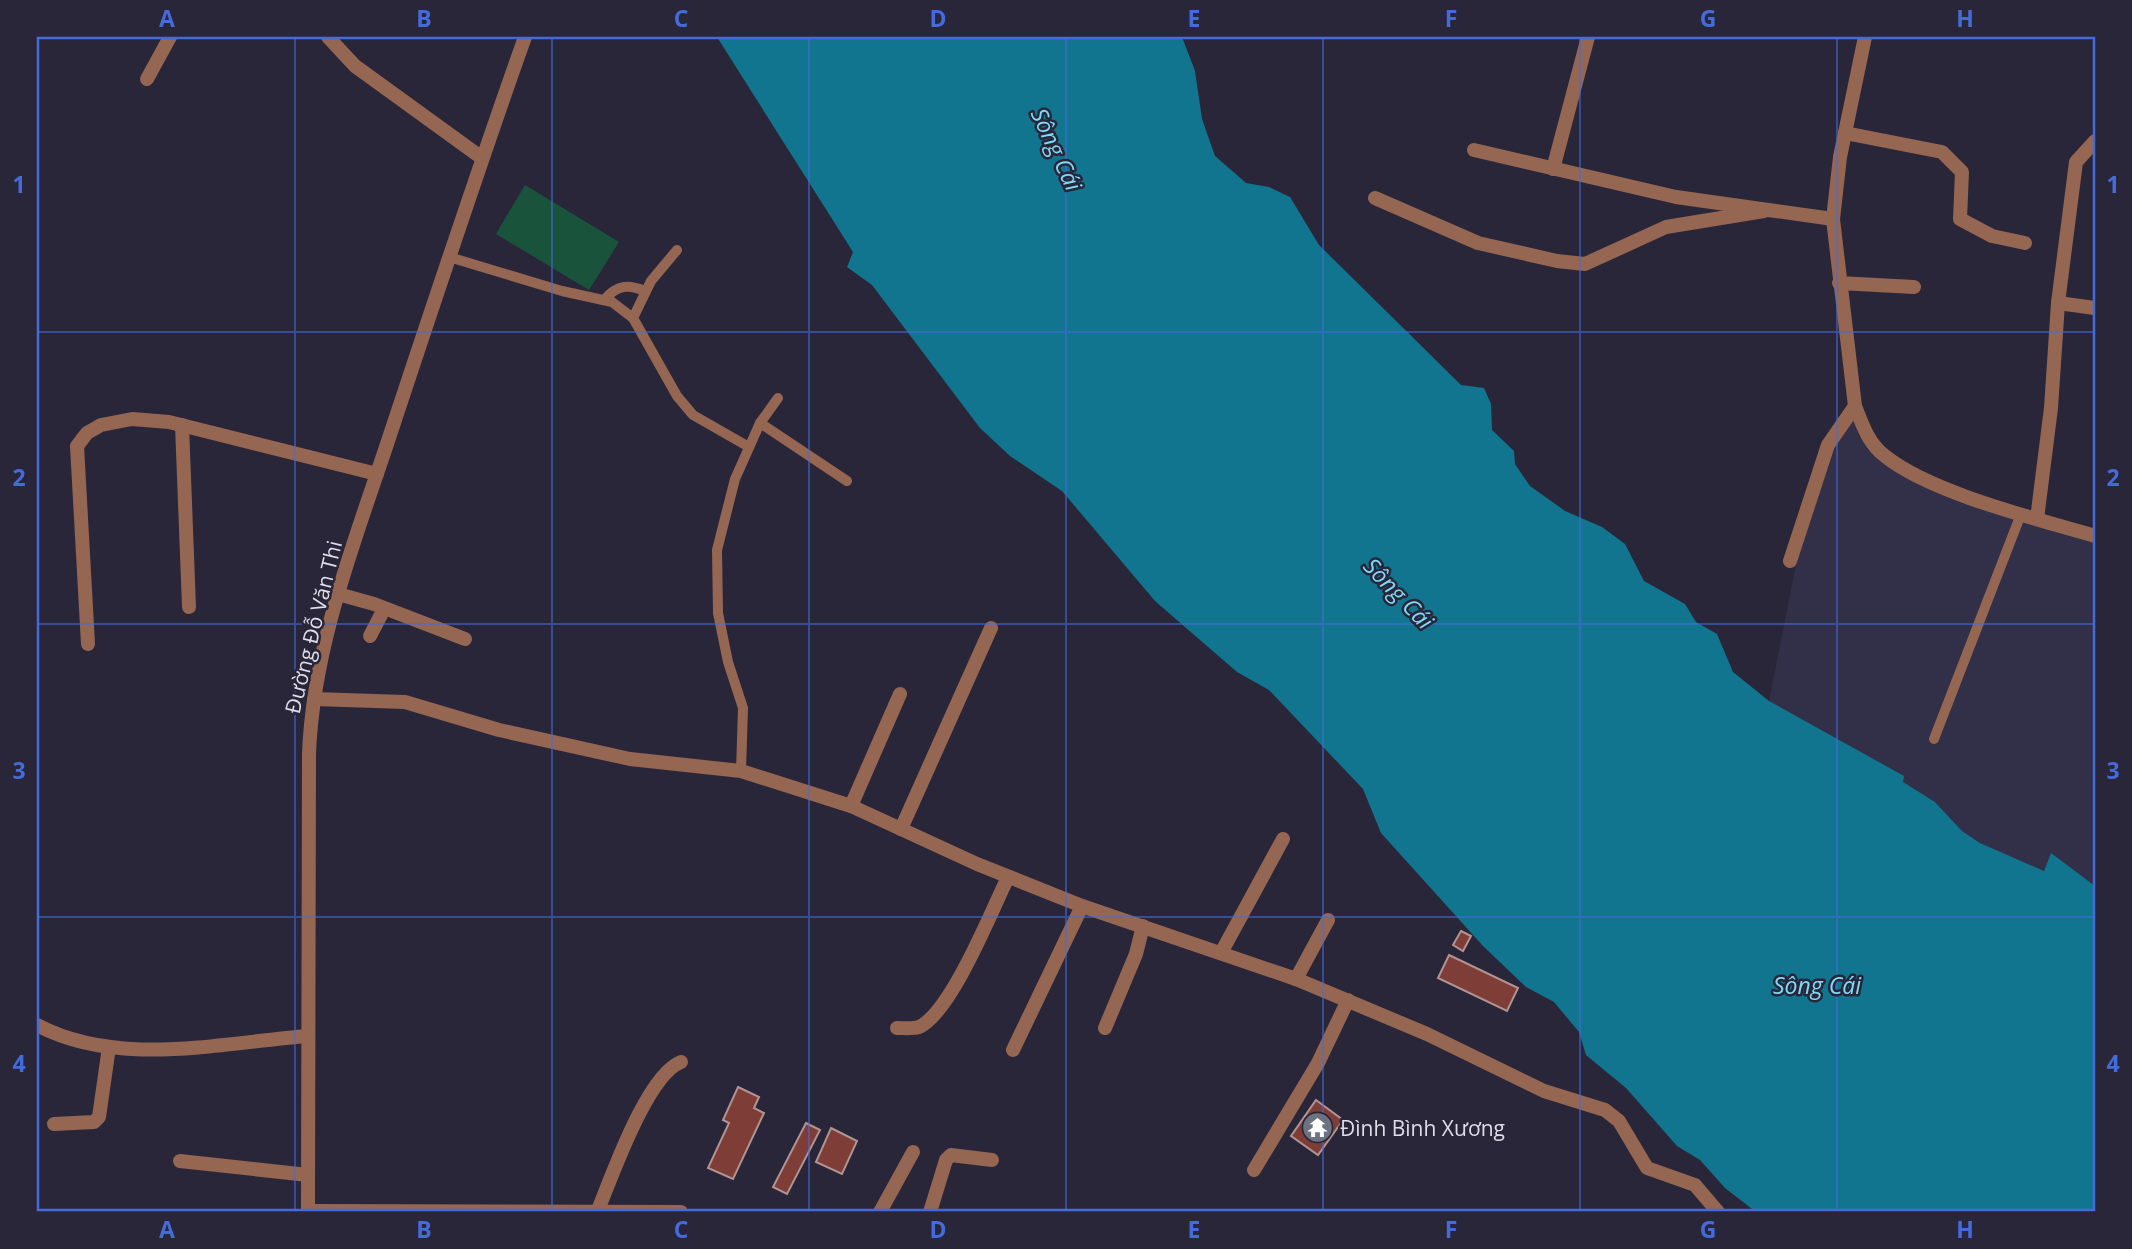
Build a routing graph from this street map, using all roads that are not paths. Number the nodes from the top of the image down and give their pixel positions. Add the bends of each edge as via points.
1 (170, 37) edge
2 (328, 37) edge
3 (525, 37) edge
4 (1588, 37) edge
5 (1865, 37) edge
6 (147, 79) dead end
7 (1845, 133) junction
8 (2095, 141) edge
9 (1474, 150) dead end
10 (481, 158) junction
11 (1553, 169) junction
12 (1375, 198) dead end
13 (1765, 211) junction
14 (1833, 219) junction
15 (2025, 243) dead end
16 (677, 250) dead end
17 (449, 257) junction
18 (1839, 283) junction
19 (1914, 287) dead end
20 (645, 291) junction
21 (604, 299) junction
22 (2058, 303) junction
23 (2095, 308) edge
24 (633, 318) junction
25 (778, 398) dead end
26 (1855, 405) junction
27 (760, 423) junction
28 (182, 425) junction
29 (750, 447) junction
30 (377, 474) junction
31 (847, 481) dead end
32 (2021, 514) junction
33 (2038, 519) junction
34 (2095, 536) edge
35 (1790, 561) dead end
36 (338, 594) junction
37 (189, 607) dead end
38 (384, 609) junction
39 (991, 628) dead end
40 (370, 636) dead end
41 (465, 639) dead end
42 (88, 644) dead end
43 (900, 694) dead end
44 (314, 699) junction
45 (1934, 739) dead end
46 (741, 771) junction
47 (851, 806) junction
48 (901, 829) junction
49 (1283, 839) dead end
50 (1009, 877) junction
51 (1082, 906) junction
52 (1328, 920) dead end
53 (1143, 926) junction
54 (1221, 953) junction
55 (1296, 979) junction
56 (1348, 1000) junction
57 (37, 1025) edge
58 (897, 1028) dead end
59 (1105, 1028) dead end
60 (308, 1036) junction
61 (109, 1046) junction
62 (1013, 1050) dead end
63 (681, 1062) dead end
64 (54, 1124) dead end
65 (913, 1152) dead end
66 (992, 1160) dead end
67 (180, 1161) dead end
68 (1254, 1170) dead end
69 (308, 1175) junction
70 (598, 1210) junction
71 (308, 1211) edge
72 (681, 1212) edge
73 (880, 1212) edge
74 (930, 1212) edge
75 (1718, 1212) edge

1 - 6 street
2 - 10 street via 355,66
3 - 10 street, Đường Đỗ Văn Thi
4 - 11 street
5 - 7 street
7 - 14 street
7 - 15 street via 1942,152 1962,172 1960,219 1992,236
8 - 22 street via 2076,162
9 - 11 street
10 - 17 street, Đường Đỗ Văn Thi
11 - 13 street via 1676,197
12 - 13 street via 1478,243 1585,264 1666,227
13 - 14 street
14 - 18 street
16 - 20 lane
17 - 21 lane
17 - 30 street, Đường Đỗ Văn Thi
18 - 19 street
18 - 26 street
20 - 21 lane via 627,285
20 - 24 lane
21 - 24 lane
22 - 23 street
22 - 33 street via 2052,408
24 - 29 lane via 677,396 693,415
25 - 27 lane
26 - 32 street via 1865,433 1884,455 1942,486
26 - 35 street via 1828,445
27 - 29 lane
27 - 31 lane
28 - 30 street
28 - 37 street
28 - 42 street via 132,419 101,425 87,433 78,446
29 - 46 lane via 723,518 716,575 718,613 743,708
30 - 36 street, Đường Đỗ Văn Thi
32 - 33 street
32 - 45 lane
33 - 34 street
36 - 38 street
36 - 44 street, Đường Đỗ Văn Thi
38 - 40 street
38 - 41 street
39 - 48 street
43 - 47 street
44 - 46 street via 405,702 499,730 630,759
44 - 60 street, Đường Đỗ Văn Thi via 309,754
46 - 47 street
47 - 48 street
48 - 50 street
49 - 54 street
50 - 51 street
50 - 58 street via 952,991 923,1024
51 - 53 street
51 - 62 street
52 - 55 street
53 - 54 street
53 - 59 street
54 - 55 street
55 - 56 street
56 - 68 street via 1318,1063
56 - 75 street via 1544,1091 1614,1114 1647,1168 1695,1185
57 - 61 street via 63,1038
60 - 61 street via 183,1048
60 - 69 street, Đường Đỗ Văn Thi
61 - 64 street via 99,1117 94,1122
63 - 70 street via 661,1076 634,1125
65 - 73 street
66 - 74 street via 951,1155
67 - 69 street
69 - 71 street, Đường Đỗ Văn Thi
70 - 71 street
70 - 72 street

